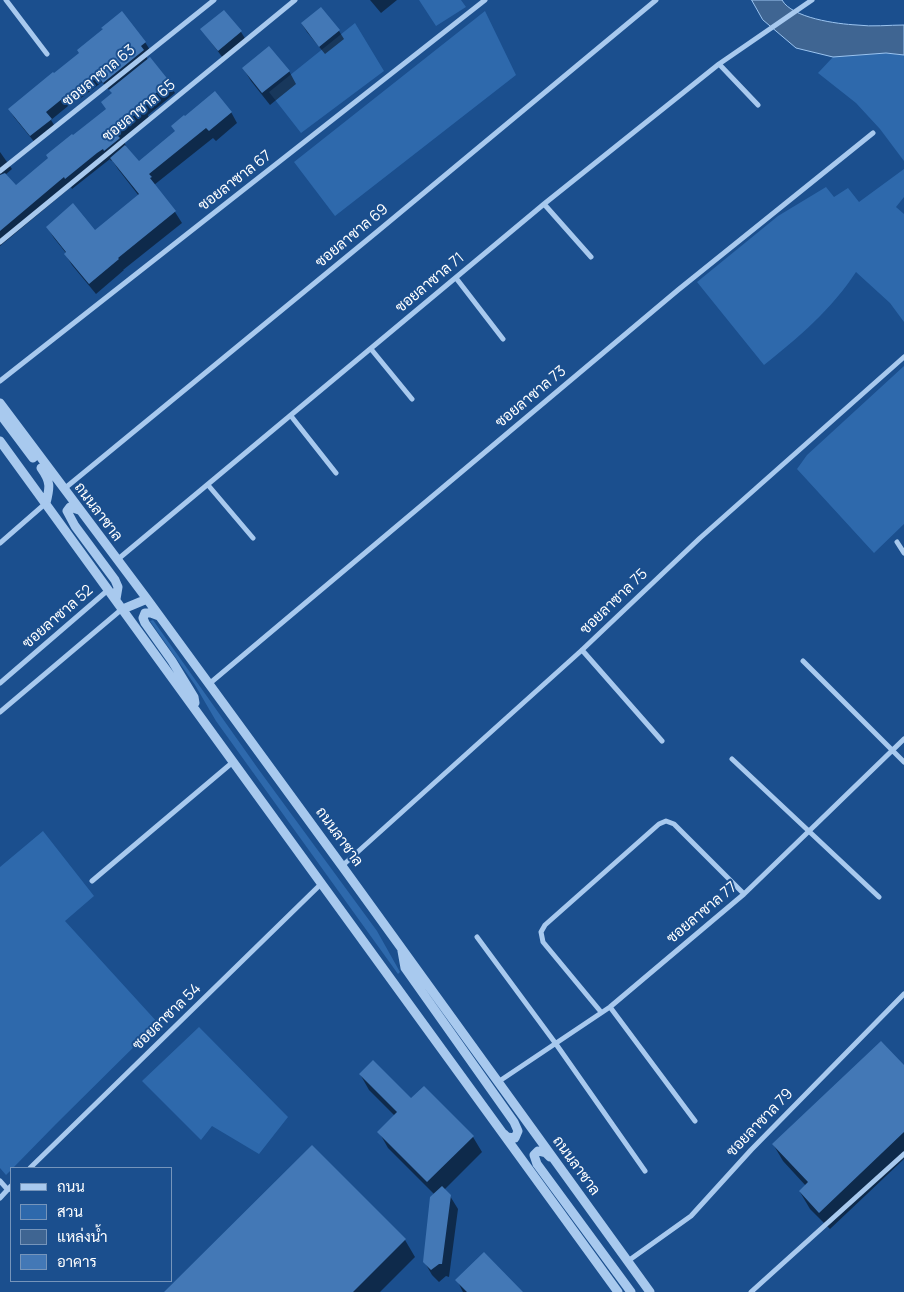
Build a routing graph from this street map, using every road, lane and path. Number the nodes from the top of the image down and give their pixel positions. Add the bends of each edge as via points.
1 (6, 0) edge
2 (214, 0) edge
3 (295, 0) edge
4 (485, 0) edge
5 (656, 0) edge
6 (811, 0) edge
7 (47, 54) dead end
8 (719, 64) junction
9 (758, 105) dead end
10 (873, 133) dead end
11 (0, 171) edge
12 (544, 204) junction
13 (0, 242) edge
14 (591, 257) dead end
15 (456, 278) junction
16 (503, 339) dead end
17 (371, 349) junction
18 (904, 358) edge
19 (0, 381) edge
20 (412, 399) dead end
21 (0, 403) edge
22 (0, 414) edge
23 (291, 416) junction
24 (0, 441) edge
25 (336, 474) dead end
26 (208, 485) junction
27 (63, 489) junction
28 (46, 503) junction
29 (79, 510) junction
30 (253, 538) dead end
31 (897, 542) dead end
32 (0, 544) edge
33 (904, 553) edge
34 (117, 561) junction
35 (109, 590) junction
36 (116, 599) junction
37 (147, 599) junction
38 (123, 609) junction
39 (159, 616) junction
40 (582, 650) junction
41 (803, 661) dead end
42 (0, 683) edge
43 (209, 685) junction
44 (0, 712) edge
45 (198, 713) junction
46 (904, 739) edge
47 (662, 741) dead end
48 (892, 750) junction
49 (732, 759) dead end
50 (233, 762) junction
51 (904, 762) edge
52 (809, 832) junction
53 (342, 866) junction
54 (92, 881) dead end
55 (322, 883) junction
56 (744, 894) junction
57 (879, 896) dead end
58 (477, 937) dead end
59 (402, 948) junction
60 (904, 994) edge
61 (610, 1007) junction
62 (601, 1012) junction
63 (556, 1044) junction
64 (498, 1082) junction
65 (695, 1121) dead end
66 (499, 1127) junction
67 (904, 1154) edge
68 (555, 1161) junction
69 (31, 1167) edge
70 (645, 1171) dead end
71 (0, 1182) edge
72 (10, 1188) edge
73 (0, 1198) edge
74 (628, 1261) junction
75 (618, 1292) edge
76 (631, 1292) edge
77 (650, 1292) edge
78 (751, 1292) edge

1 - 7 street
2 - 11 street, ซอยลาซาล 63
3 - 13 street, ซอยลาซาล 65
4 - 19 street, ซอยลาซาล 67
5 - 27 street, ซอยลาซาล 69
6 - 8 street, ซอยลาซาล 71
8 - 9 street
8 - 12 street, ซอยลาซาล 71
10 - 43 street, ซอยลาซาล 73 via 678,290
12 - 14 street
12 - 15 street, ซอยลาซาล 71
15 - 16 street
15 - 17 street, ซอยลาซาล 71
17 - 20 street
17 - 23 street, ซอยลาซาล 71
18 - 40 street, ซอยลาซาล 75 via 700,538
21 - 27 street, ถนนลาซาล
22 - 28 street via 49,480
23 - 25 street
23 - 26 street, ซอยลาซาล 71
24 - 28 street
26 - 30 street
26 - 34 street, ซอยลาซาล 71
27 - 29 street, ถนนลาซาล
28 - 32 street
28 - 35 street
29 - 34 street, ถนนลาซาล
29 - 36 street via 70,507 67,511 115,580 118,588
31 - 33 street
34 - 37 street, ถนนลาซาล
35 - 36 street
35 - 42 street, ซอยลาซาล 52
36 - 38 street
37 - 38 street
37 - 39 street, ถนนลาซาล
38 - 44 street
38 - 45 street
39 - 43 street, ถนนลาซาล
39 - 45 street via 145,613 143,618 194,697
40 - 47 street
40 - 53 street, ซอยลาซาล 75
41 - 48 street
43 - 53 street, ถนนลาซาล
45 - 50 street
46 - 48 street, ซอยลาซาล 77
48 - 51 street
48 - 52 street, ซอยลาซาล 77
49 - 52 street
50 - 54 street
50 - 55 street
52 - 56 street, ซอยลาซาล 77
52 - 57 street
53 - 59 street, ถนนลาซาล
55 - 66 street
55 - 69 street, ซอยลาซาล 54
56 - 61 street, ซอยลาซาล 77
56 - 62 street via 674,824 666,821 659,824 541,932 543,942
58 - 63 street
59 - 64 street, ถนนลาซาล
59 - 66 street via 405,968 518,1131 515,1138 507,1137
60 - 74 street, ซอยลาซาล 79 via 750,1150 691,1216
61 - 62 street, ซอยลาซาล 77
61 - 65 street
62 - 63 street, ซอยลาซาล 77
63 - 64 street, ซอยลาซาล 77
63 - 70 street
64 - 68 street, ถนนลาซาล
66 - 75 street
67 - 78 street
68 - 74 street, ถนนลาซาล
68 - 76 street via 546,1153 538,1151 534,1155 537,1164
71 - 72 street
72 - 73 street
74 - 77 street, ถนนลาซาล

